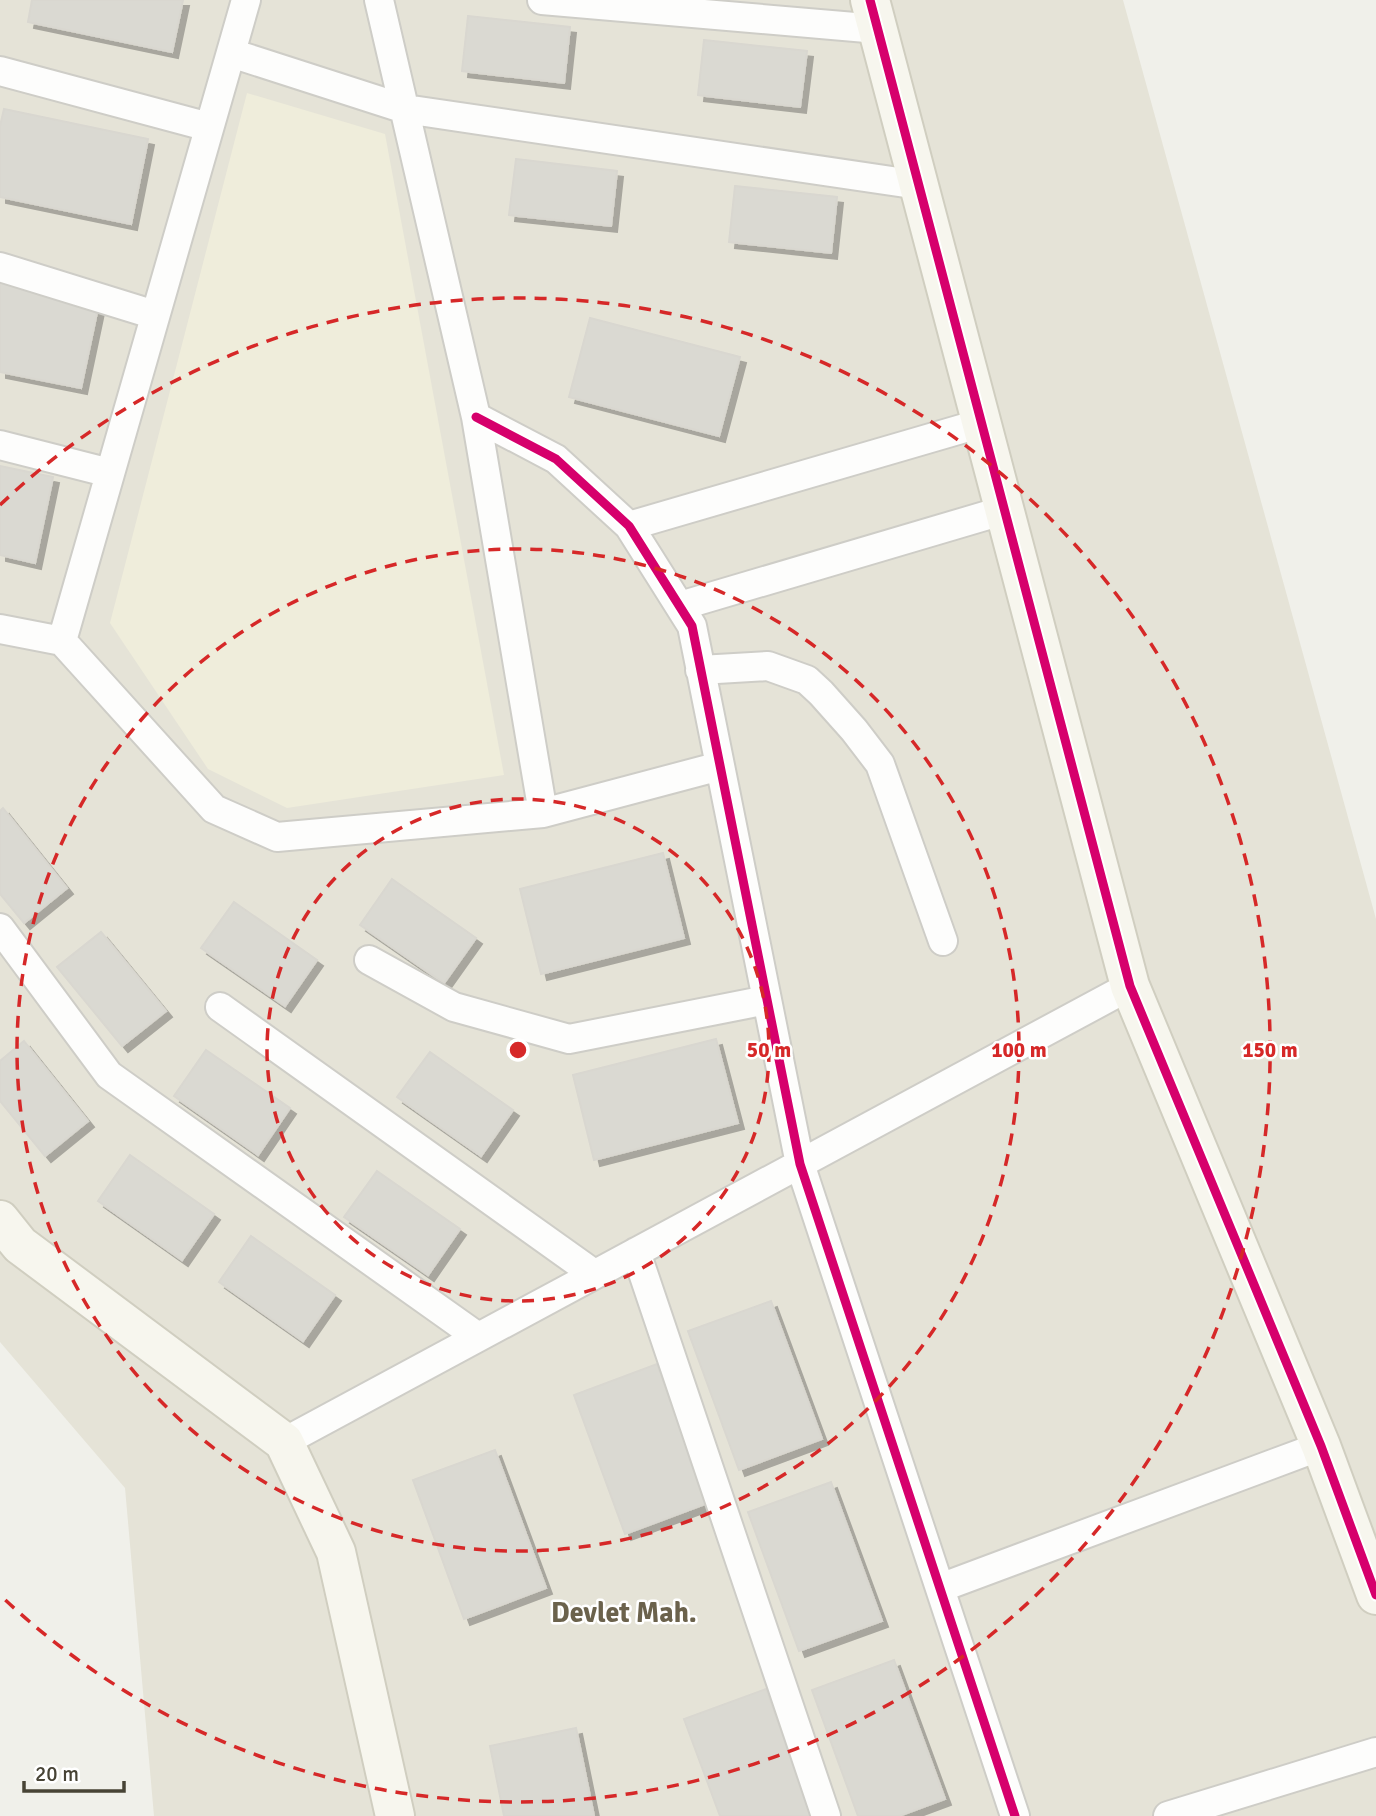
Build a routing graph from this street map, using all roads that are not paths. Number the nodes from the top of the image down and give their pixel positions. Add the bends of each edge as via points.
1 (246, 0) edge
2 (379, 0) edge
3 (542, 0) edge
4 (874, 14) edge
5 (231, 53) junction
6 (0, 71) edge
7 (405, 109) junction
8 (209, 127) junction
9 (919, 186) junction
10 (0, 267) edge
11 (155, 315) junction
12 (476, 417) junction
13 (982, 423) junction
14 (0, 445) edge
15 (110, 474) junction
16 (1004, 510) junction
17 (629, 526) junction
18 (680, 607) junction
19 (0, 629) edge
20 (62, 641) junction
21 (700, 670) junction
22 (720, 766) junction
23 (544, 813) junction
24 (0, 928) edge
25 (943, 941) dead end
26 (369, 960) dead end
27 (1130, 986) junction
28 (767, 1000) junction
29 (220, 1007) dead end
30 (800, 1164) junction
31 (0, 1220) edge
32 (636, 1252) junction
33 (594, 1275) junction
34 (478, 1337) junction
35 (284, 1442) junction
36 (1321, 1446) junction
37 (1366, 1541) edge
38 (940, 1588) junction
39 (1376, 1595) edge
40 (1376, 1752) edge
41 (395, 1816) edge
42 (826, 1816) edge
43 (1015, 1816) edge
44 (1168, 1816) edge

1 - 5 street
2 - 7 street
3 - 4 street
4 - 9 street
5 - 7 street
5 - 8 street
6 - 8 street
7 - 9 street
7 - 12 street
8 - 11 street
9 - 13 street
10 - 11 street
11 - 15 street
12 - 17 street via 556,459
12 - 23 street
13 - 16 street
13 - 17 street
14 - 15 street
15 - 20 street
16 - 18 street
16 - 27 street
17 - 18 street
18 - 21 street via 692,626
19 - 20 street
20 - 23 street via 214,809 277,837
21 - 22 street
21 - 25 street via 768,666 807,681 821,693 880,764
22 - 23 street
22 - 28 street
24 - 34 street via 109,1074
26 - 28 street via 454,1007 569,1039
27 - 30 street
27 - 36 street
28 - 30 street
29 - 33 street
30 - 32 street
30 - 38 street
31 - 35 street via 20,1245
32 - 33 street
32 - 42 street
33 - 34 street
34 - 35 street
35 - 41 street via 336,1552
36 - 37 street
36 - 38 street
37 - 39 street
38 - 43 street
40 - 44 street

